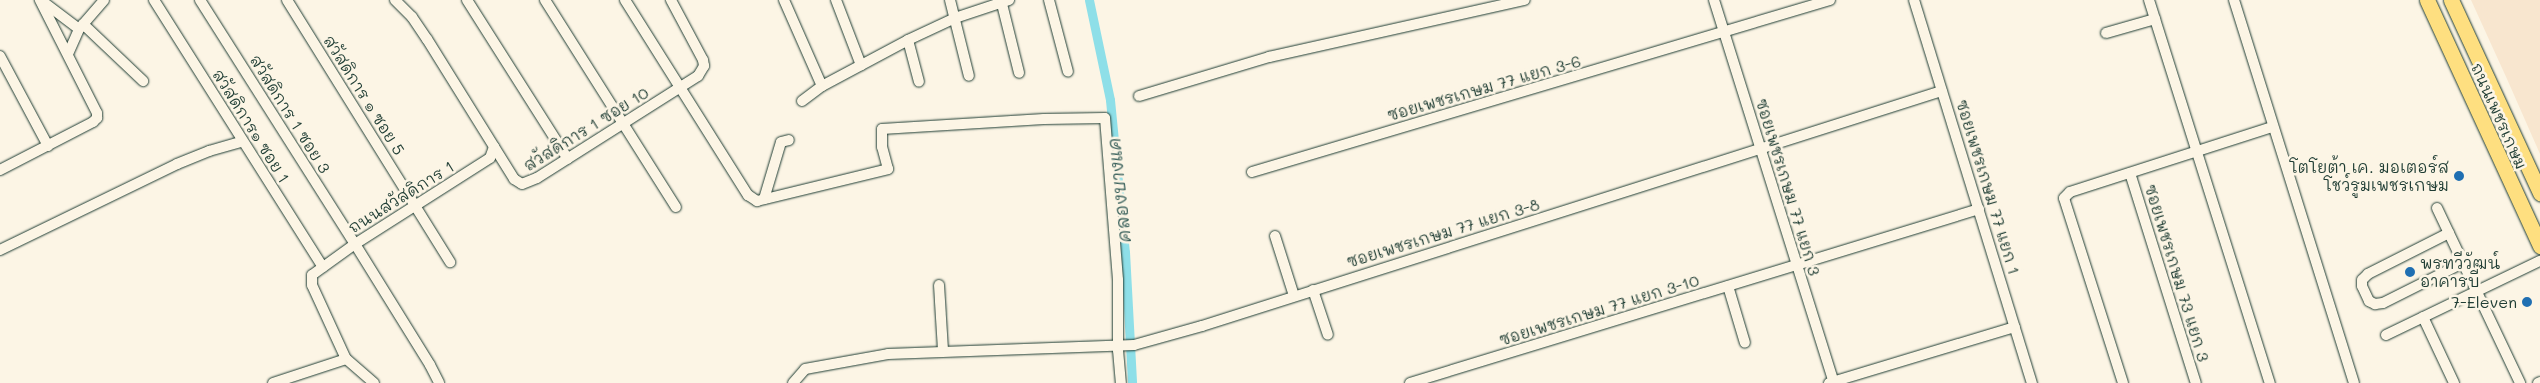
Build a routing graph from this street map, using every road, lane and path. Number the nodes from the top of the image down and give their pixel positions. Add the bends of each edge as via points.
1 (40, 0) edge
2 (104, 0) edge
3 (154, 0) edge
4 (200, 0) edge
5 (287, 0) edge
6 (395, 0) edge
7 (467, 0) edge
8 (545, 0) edge
9 (625, 0) edge
10 (671, 0) edge
11 (784, 0) edge
12 (836, 0) edge
13 (950, 0) edge
14 (1049, 0) edge
15 (1525, 0) edge
16 (1714, 0) edge
17 (1830, 0) edge
18 (1914, 0) edge
19 (2149, 0) edge
20 (2234, 0) edge
21 (2427, 0) edge
22 (2451, 0) edge
23 (1004, 1) edge
24 (955, 18) junction
25 (2155, 18) junction
26 (81, 26) junction
27 (1724, 33) junction
28 (2106, 33) dead end
29 (908, 40) junction
30 (68, 54) junction
31 (0, 56) edge
32 (861, 65) junction
33 (1019, 72) dead end
34 (1068, 72) dead end
35 (969, 76) dead end
36 (143, 80) dead end
37 (920, 82) dead end
38 (822, 86) junction
39 (681, 88) junction
40 (1942, 91) junction
41 (1139, 96) dead end
42 (802, 100) dead end
43 (624, 124) junction
44 (2273, 128) junction
45 (789, 140) dead end
46 (243, 142) junction
47 (48, 146) junction
48 (494, 147) junction
49 (1760, 149) junction
50 (2197, 152) junction
51 (568, 159) junction
52 (0, 170) edge
53 (1252, 172) dead end
54 (2130, 173) junction
55 (2540, 192) edge
56 (764, 199) junction
57 (416, 205) junction
58 (676, 207) dead end
59 (2437, 208) dead end
60 (1979, 209) junction
61 (2449, 234) junction
62 (1275, 236) dead end
63 (355, 244) junction
64 (2540, 246) edge
65 (0, 250) edge
66 (2540, 261) edge
67 (450, 262) dead end
68 (2463, 262) junction
69 (1797, 265) junction
70 (323, 267) junction
71 (939, 284) dead end
72 (1728, 286) junction
73 (1313, 290) junction
74 (2476, 291) junction
75 (1294, 296) junction
76 (2423, 317) junction
77 (2015, 327) junction
78 (1328, 335) dead end
79 (2386, 335) dead end
80 (1745, 343) dead end
81 (1118, 346) junction
82 (943, 350) junction
83 (346, 359) junction
84 (273, 383) edge
85 (374, 383) edge
86 (439, 383) edge
87 (793, 383) edge
88 (1121, 383) edge
89 (1410, 383) edge
90 (1832, 383) edge
91 (2032, 383) edge
92 (2124, 383) edge
93 (2196, 383) edge
94 (2270, 383) edge
95 (2354, 383) edge
96 (2454, 383) edge
97 (2520, 383) edge

1 - 26 street
1 - 30 street
2 - 26 street
3 - 46 street, สวัสดิการ๑ ซอย 1
4 - 63 street, สวัสดิการ 1 ซอย 3
5 - 57 street, สวัสดิการ ๑ ซอย 5
6 - 48 street via 427,39
7 - 51 street
8 - 43 street
9 - 39 street
10 - 39 street, สวัสดิการ 1 ซอย 10 via 704,66 698,76
11 - 38 street
12 - 32 street
13 - 24 street
14 - 34 street
15 - 41 street via 1270,57
16 - 27 street, ซอยเพชรเกษม 77 แยก 3
17 - 27 street, ซอยเพชรเกษม 77 แยก 3-6
18 - 40 street, ซอยเพชรเกษม 77 แยก 1
19 - 25 street
20 - 44 street
21 - 64 main road, ถนนเพชรเกษม
22 - 55 main road, ถนนเพชรเกษม
23 - 24 street
23 - 33 street
24 - 29 street
24 - 35 street
25 - 28 street
25 - 50 street
26 - 30 street
26 - 36 street
27 - 49 street, ซอยเพชรเกษม 77 แยก 3
27 - 53 street, ซอยเพชรเกษม 77 แยก 3-6
29 - 32 street
29 - 37 street
30 - 47 street via 97,118
31 - 47 street
32 - 38 street
38 - 42 street
39 - 43 street, สวัสดิการ 1 ซอย 10
39 - 56 street via 748,195 756,201
40 - 49 street, ซอยเพชรเกษม 77 แยก 3-8
40 - 60 street, ซอยเพชรเกษม 77 แยก 1
43 - 51 street, สวัสดิการ 1 ซอย 10
43 - 58 street
44 - 50 street
44 - 95 street
45 - 56 street via 781,142
46 - 65 street via 208,151 177,164
46 - 70 street, สวัสดิการ๑ ซอย 1
47 - 52 street
48 - 51 street, สวัสดิการ 1 ซอย 10 via 514,179 522,184
48 - 57 street, ถนนสวัสดิการ 1 via 490,158
49 - 69 street, ซอยเพชรเกษม 77 แยก 3
49 - 73 street, ซอยเพชรเกษม 77 แยก 3-8
50 - 54 street
50 - 94 street
54 - 92 street via 2070,192 2064,198
54 - 93 street, ซอยเพชรเกษม 73 แยก 3
56 - 81 street via 888,169 882,146 882,129 1105,118 1118,280
57 - 63 street, ถนนสวัสดิการ 1
57 - 67 street, สวัสดิการ ๑ ซอย 5
59 - 61 street
60 - 69 street, ซอยเพชรเกษม 77 แยก 3-10
60 - 77 street, ซอยเพชรเกษม 77 แยก 1
61 - 68 street
61 - 68 street via 2368,274 2362,280 2362,286 2369,301 2383,303
62 - 75 street
63 - 70 street, ถนนสวัสดิการ 1
63 - 86 street, สวัสดิการ 1 ซอย 3
66 - 74 street
68 - 74 street
69 - 72 street, ซอยเพชรเกษม 77 แยก 3-10
69 - 90 street, ซอยเพชรเกษม 77 แยก 3
70 - 83 street, ถนนสวัสดิการ 1 via 311,280
71 - 82 street
72 - 80 street
72 - 89 street, ซอยเพชรเกษม 77 แยก 3-10
73 - 75 street, ซอยเพชรเกษม 77 แยก 3-8
73 - 78 street
74 - 76 street
74 - 97 street
75 - 81 street, ซอยเพชรเกษม 77 แยก 3-8 via 1134,346
76 - 79 street
76 - 96 street
77 - 90 street
77 - 91 street, ซอยเพชรเกษม 77 แยก 1
81 - 82 street, ซอยเพชรเกษม 77 แยก 3-8
81 - 88 street
82 - 87 street, ซอยเพชรเกษม 77 แยก 3-8 via 826,363 804,369
83 - 84 street
83 - 85 street

